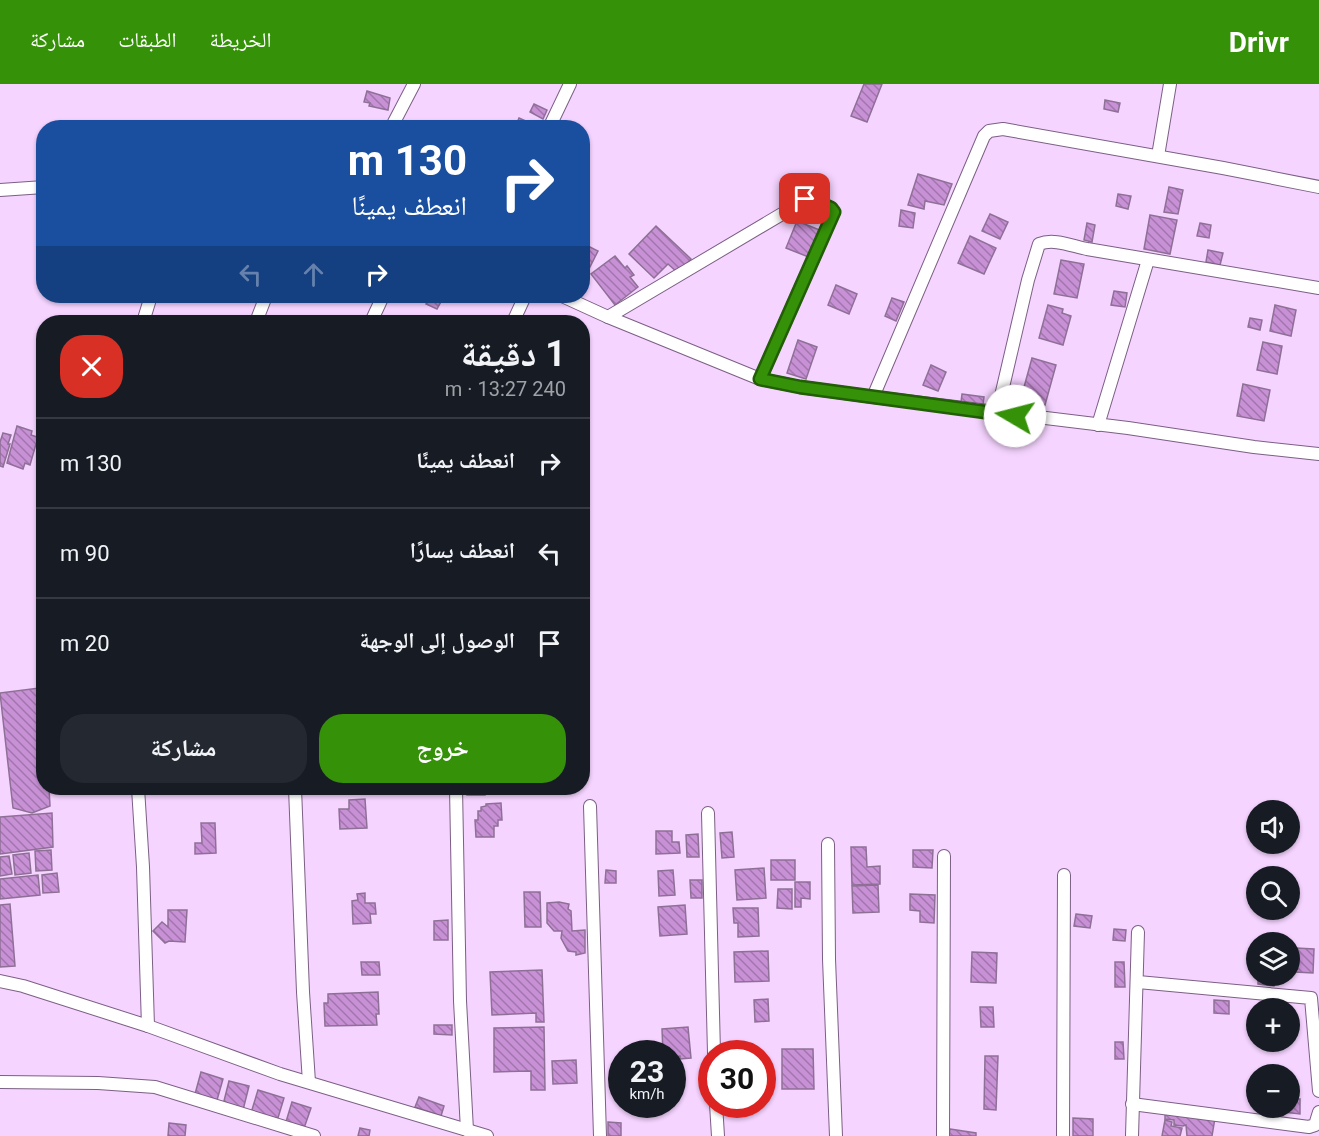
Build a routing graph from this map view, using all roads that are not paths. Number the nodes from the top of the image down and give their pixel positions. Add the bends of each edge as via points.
1 (414, 84) edge
2 (570, 84) edge
3 (1170, 84) edge
4 (395, 120) edge
5 (553, 120) edge
6 (1158, 156) junction
7 (1319, 187) edge
8 (36, 188) edge
9 (0, 190) edge
10 (1148, 260) junction
11 (1319, 288) edge
12 (577, 303) edge
13 (608, 317) junction
14 (760, 379) junction
15 (873, 397) junction
16 (997, 413) junction
17 (1098, 425) junction
18 (1318, 452) edge
19 (138, 795) edge
20 (295, 795) edge
21 (456, 795) edge
22 (590, 806) dead end
23 (708, 813) dead end
24 (828, 844) dead end
25 (944, 856) dead end
26 (1064, 875) dead end
27 (1138, 932) dead end
28 (0, 981) edge
29 (1138, 982) junction
30 (148, 1026) junction
31 (714, 1040) edge
32 (0, 1082) edge
33 (309, 1082) junction
34 (1319, 1091) edge
35 (1132, 1104) junction
36 (1319, 1112) edge
37 (717, 1118) edge
38 (467, 1130) junction
39 (314, 1136) edge
40 (487, 1136) edge
41 (600, 1136) edge
42 (718, 1136) edge
43 (836, 1136) edge
44 (943, 1136) edge
45 (1063, 1136) edge
46 (1132, 1136) edge

1 - 4 street
2 - 5 street
3 - 6 street
6 - 7 street
6 - 15 street via 1003,129 984,136
8 - 9 street
10 - 11 street
10 - 16 street via 1055,242 1039,244
10 - 17 street
12 - 13 street
13 - 14 street
13 - 14 street via 809,198 834,212
14 - 15 street
15 - 16 street
16 - 17 street
17 - 18 street
19 - 30 street
20 - 33 street
21 - 38 street
22 - 41 street
23 - 31 street
24 - 43 street
25 - 44 street
26 - 45 street
27 - 29 street
28 - 30 street
29 - 34 street via 1311,998
29 - 35 street
30 - 33 street
32 - 39 street via 154,1087
33 - 38 street
35 - 36 street via 1309,1127 1316,1125
35 - 46 street
37 - 42 street
38 - 40 street

